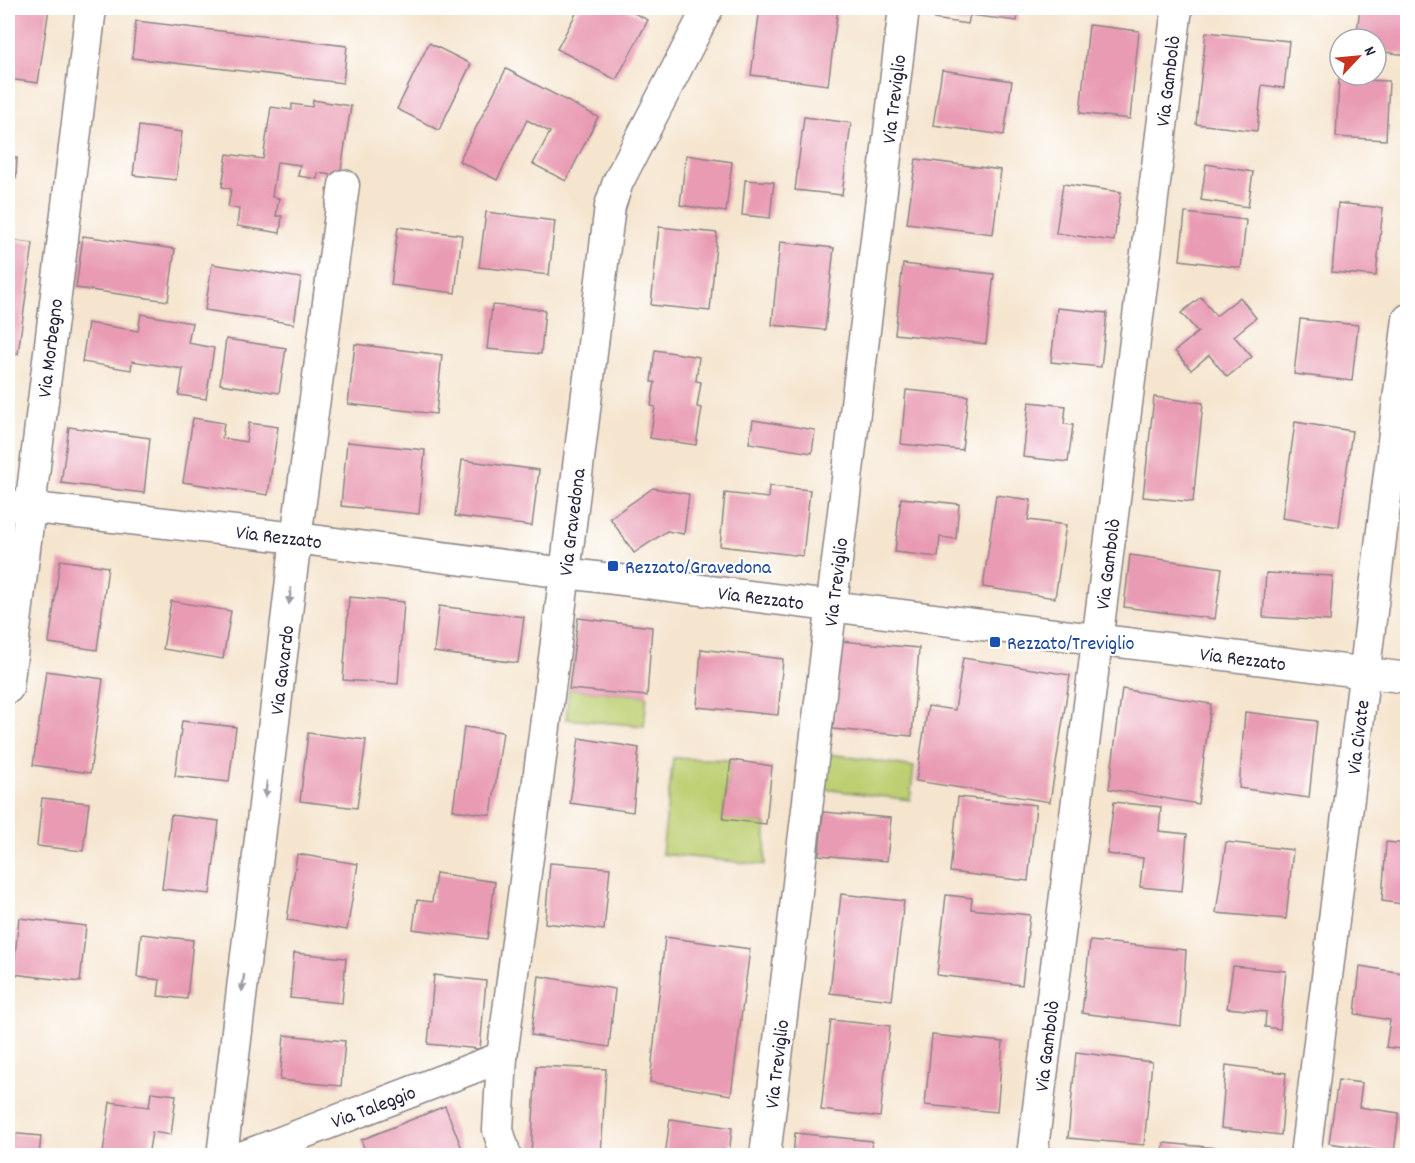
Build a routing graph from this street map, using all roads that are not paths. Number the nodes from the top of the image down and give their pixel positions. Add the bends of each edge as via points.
1 (91, 8) edge
2 (708, 8) edge
3 (903, 8) edge
4 (1177, 8) edge
5 (344, 184) dead end
6 (1407, 319) edge
7 (18, 507) edge
8 (297, 537) junction
9 (565, 573) junction
10 (831, 606) junction
11 (1097, 639) junction
12 (1365, 673) junction
13 (1407, 678) edge
14 (8, 688) edge
15 (502, 1057) junction
16 (222, 1155) edge
17 (244, 1155) edge
18 (506, 1155) edge
19 (765, 1155) edge
20 (1032, 1155) edge
21 (1305, 1155) edge

1 - 7 street, Via Morbegno
2 - 9 street, Via Gravedona via 618,182 610,206
3 - 10 street, Via Treviglio
4 - 11 street, Via Gambolò
5 - 8 street, Via Gavardo
6 - 12 street, Via Civate
7 - 8 street, Via Rezzato
7 - 14 street, Via Morbegno
8 - 9 street, Via Rezzato
8 -> 16 street, Via Gavardo
9 - 10 street, Via Rezzato
9 - 15 street, Via Gravedona
10 - 11 street, Via Rezzato
10 - 19 street, Via Treviglio
11 - 12 street, Via Rezzato
11 - 20 street, Via Gambolò
12 - 13 street, Via Rezzato
12 - 21 street, Via Civate
15 - 17 street, Via Taleggio
15 - 18 street, Via Gravedona via 498,1130

